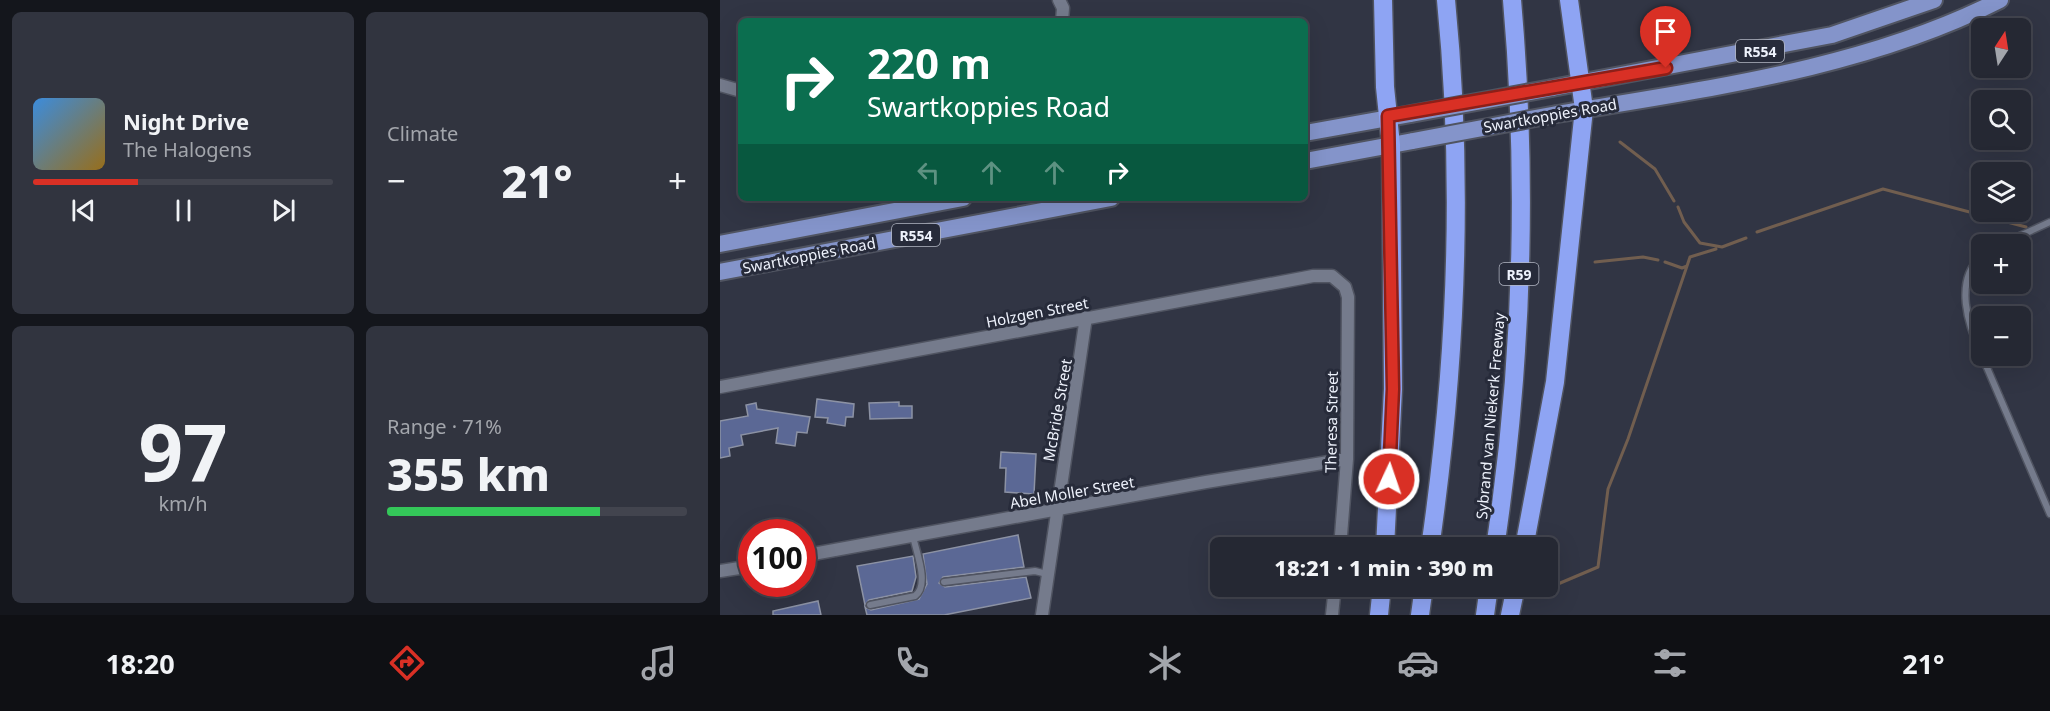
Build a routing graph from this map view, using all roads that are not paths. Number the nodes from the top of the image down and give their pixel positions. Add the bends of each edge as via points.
1 (1059, 0) edge
2 (1383, 0) edge
3 (1446, 0) edge
4 (1512, 0) edge
5 (1569, 0) edge
6 (1934, 0) edge
7 (2000, 0) edge
8 (1062, 18) edge
9 (1581, 84) junction
10 (720, 85) edge
11 (738, 90) edge
12 (1584, 109) junction
13 (1388, 116) junction
14 (1308, 132) edge
15 (1391, 145) junction
16 (1308, 160) edge
17 (947, 201) edge
18 (1095, 201) edge
19 (2050, 222) edge
20 (2024, 234) edge
21 (720, 244) edge
22 (720, 272) edge
23 (1971, 276) edge
24 (1348, 297) joint
25 (1086, 317) junction
26 (1971, 328) edge
27 (1987, 366) edge
28 (720, 387) edge
29 (1347, 459) junction
30 (1056, 511) junction
31 (2050, 514) edge
32 (913, 536) junction
33 (1341, 537) edge
34 (1386, 537) edge
35 (1431, 537) edge
36 (1496, 537) edge
37 (1526, 537) edge
38 (816, 553) edge
39 (738, 568) edge
40 (720, 571) edge
41 (1047, 574) junction
42 (944, 582) dead end
43 (1334, 597) edge
44 (1381, 597) edge
45 (1422, 597) edge
46 (1487, 597) edge
47 (1514, 597) edge
48 (870, 605) dead end
49 (1042, 615) edge
50 (1332, 615) edge
51 (1379, 615) edge
52 (1420, 615) edge
53 (1485, 615) edge
54 (1510, 615) edge

1 - 8 street
2 - 13 highway
3 - 35 highway via 1455,196 1453,278 1446,403
4 - 36 highway, Sybrand van Niekerk Freeway / R59 via 1520,234 1512,392
5 - 9 highway
6 - 9 main road, Swartkoppies Road / R554 via 1832,35
7 - 12 main road, Swartkoppies Road / R554 via 1929,31 1838,60
9 - 12 highway
9 - 13 main road, Swartkoppies Road / R554, bridge
10 - 11 street
12 - 15 main road, Swartkoppies Road / R554, bridge
12 - 37 highway via 1555,382
13 - 14 main road, Swartkoppies Road / R554
13 - 15 highway
15 - 16 main road, Swartkoppies Road / R554
15 - 34 highway via 1393,389
17 - 21 main road, Swartkoppies Road / R554
18 - 22 main road, Swartkoppies Road / R554
19 - 20 lane
23 - 26 lane via 1965,304
24 - 25 street, Holzgen Street via 1340,281 1327,275
24 - 29 street, Theresa Street
25 - 28 street, Holzgen Street
25 - 30 street, McBride Street
27 - 31 lane
29 - 30 street, Abel Moller Street
29 - 33 street, Theresa Street
30 - 32 street, Abel Moller Street
30 - 41 street, McBride Street
32 - 38 street, Abel Moller Street
32 - 48 lane via 922,584 920,593
39 - 40 street
41 - 42 lane via 1035,571
41 - 49 street, McBride Street
43 - 50 street
44 - 51 highway
45 - 52 highway
46 - 53 highway
47 - 54 highway

